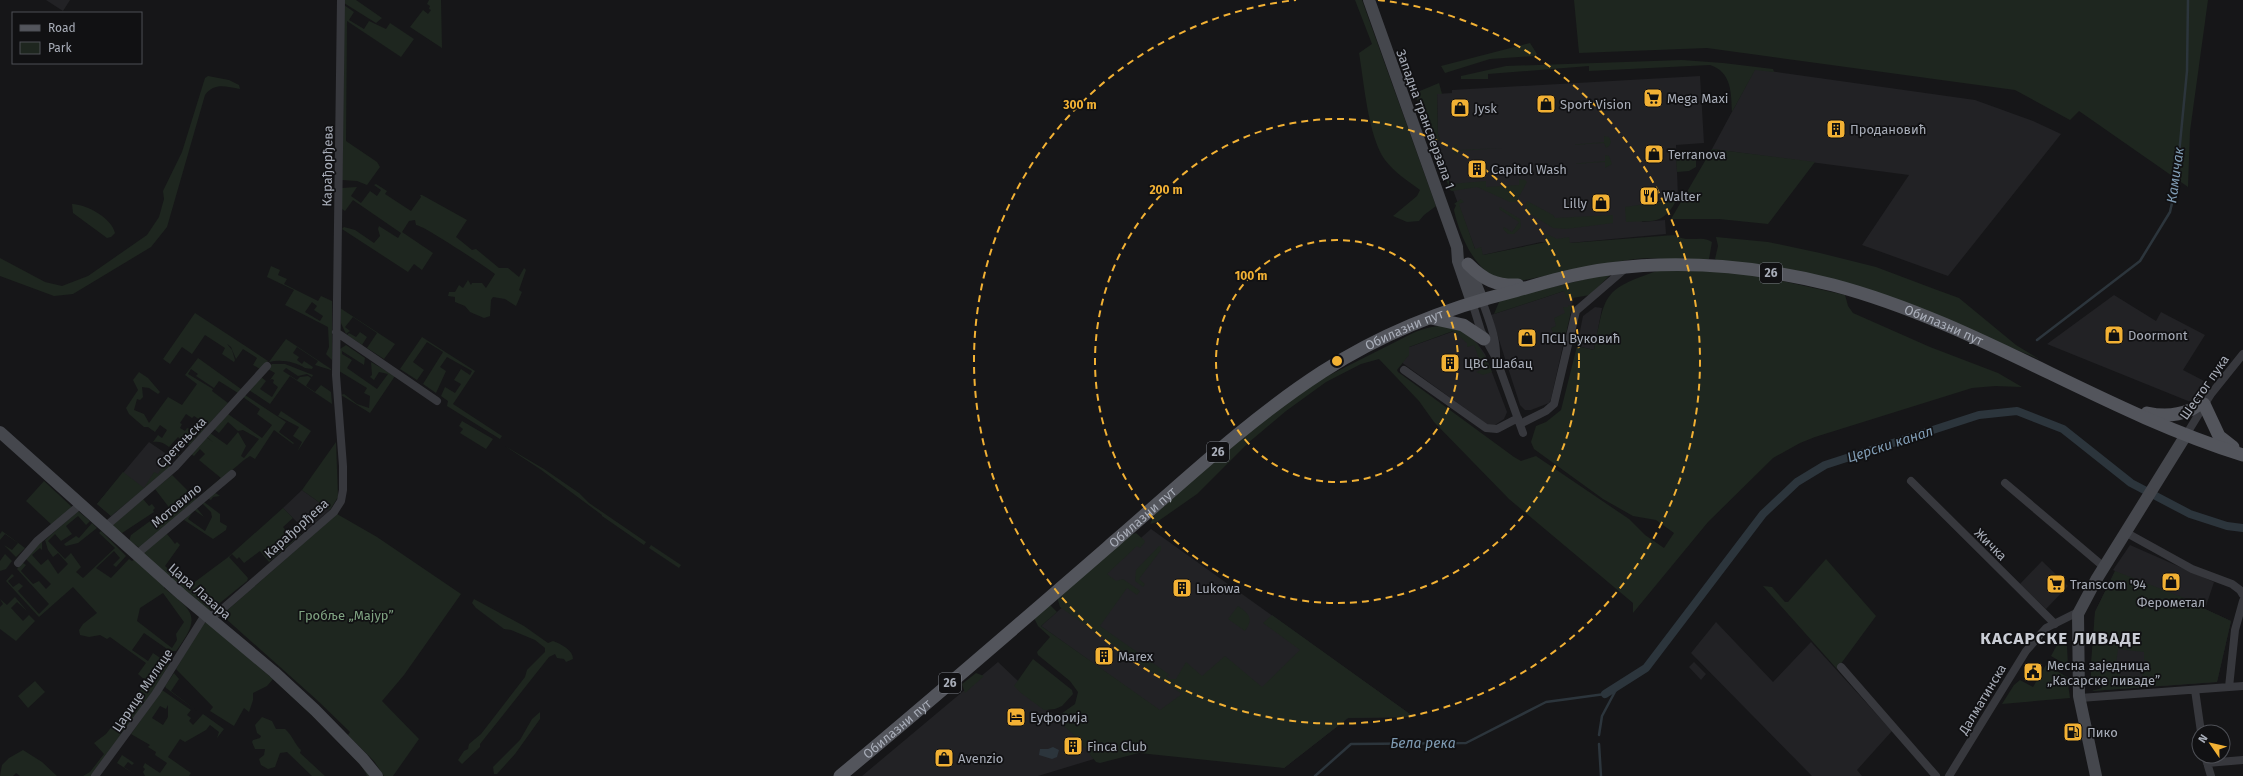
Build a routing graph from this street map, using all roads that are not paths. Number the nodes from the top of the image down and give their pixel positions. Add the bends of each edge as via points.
1 (341, 0) edge
2 (1368, 0) edge
3 (1457, 247) junction
4 (1468, 264) junction
5 (1627, 267) junction
6 (1536, 285) junction
7 (1477, 301) junction
8 (1427, 318) junction
9 (336, 332) junction
10 (1484, 339) junction
11 (2243, 354) edge
12 (1496, 358) junction
13 (267, 366) dead end
14 (1404, 370) dead end
15 (437, 401) dead end
16 (2204, 404) junction
17 (2140, 414) junction
18 (1519, 421) junction
19 (0, 432) edge
20 (1523, 433) dead end
21 (2186, 435) junction
22 (2242, 455) edge
23 (232, 474) dead end
24 (1911, 481) dead end
25 (2005, 483) dead end
26 (81, 504) junction
27 (106, 526) junction
28 (2125, 532) junction
29 (137, 554) junction
30 (18, 563) dead end
31 (2104, 567) junction
32 (2243, 595) edge
33 (2243, 601) edge
34 (2080, 611) junction
35 (206, 616) junction
36 (2054, 624) junction
37 (1841, 667) dead end
38 (2243, 686) edge
39 (2229, 687) junction
40 (2195, 690) junction
41 (2080, 698) junction
42 (2200, 724) edge
43 (2231, 760) edge
44 (2243, 760) edge
45 (2207, 764) edge
46 (95, 776) edge
47 (377, 776) edge
48 (840, 776) edge
49 (1936, 776) edge
50 (1949, 776) edge
51 (2096, 776) edge
52 (2211, 776) edge

1 - 9 street, Карађорђева
2 - 3 street, Западна трансверзала 1
3 - 4 street, Западна трансверзала 1
3 - 7 street, Западна трансверзала 1 via 1458,261
4 - 6 main road via 1483,278 1495,284
4 - 7 street, Западна трансверзала 1
5 - 6 main road, Обилазни пут / 26 via 1571,276
5 - 17 main road, Обилазни пут / 26 via 1696,266 1746,269 1795,277 1856,292 1940,322
5 - 18 street via 1576,311 1554,404 1546,412
6 - 7 main road, Обилазни пут / 26
7 - 8 main road, Обилазни пут / 26
7 - 10 street
7 - 12 street via 1490,324 1497,350
8 - 10 main road via 1463,325
8 - 48 main road, Обилазни пут / 26 via 1390,334 1342,360 1306,382 1265,413
9 - 15 street
9 - 35 street, Карађорђева via 336,388 343,466 341,500 334,512 219,612
10 - 12 street
11 - 16 street, Шестог пука
12 - 18 street
13 - 27 street, Сретењска via 175,467
14 - 18 street via 1486,428 1497,429
16 - 17 main road via 2201,403 2190,411 2175,414
16 - 21 street, Шестог пука
16 - 22 main road via 2219,436
17 - 21 main road, Обилазни пут / 26
18 - 20 street
19 - 26 street, Цара Лазара
21 - 22 main road, Обилазни пут / 26
21 - 28 street
23 - 29 street, Мотовило
24 - 36 street, Жичка
25 - 31 street
26 - 27 street, Цара Лазара
26 - 30 street via 37,541
27 - 29 street, Цара Лазара
28 - 31 street
28 - 32 street via 2192,569 2232,584
29 - 35 street, Цара Лазара
31 - 34 street
33 - 39 street via 2234,636
34 - 36 street, Далматинска
34 - 41 street via 2077,627
35 - 46 street, Царице Милице via 160,687
35 - 47 street, Цара Лазара via 274,672 315,710
36 - 50 street, Далматинска via 2038,636 2026,651
37 - 49 street
38 - 39 street
39 - 40 street
40 - 41 street
40 - 42 street
41 - 51 street
43 - 44 street
45 - 52 street

